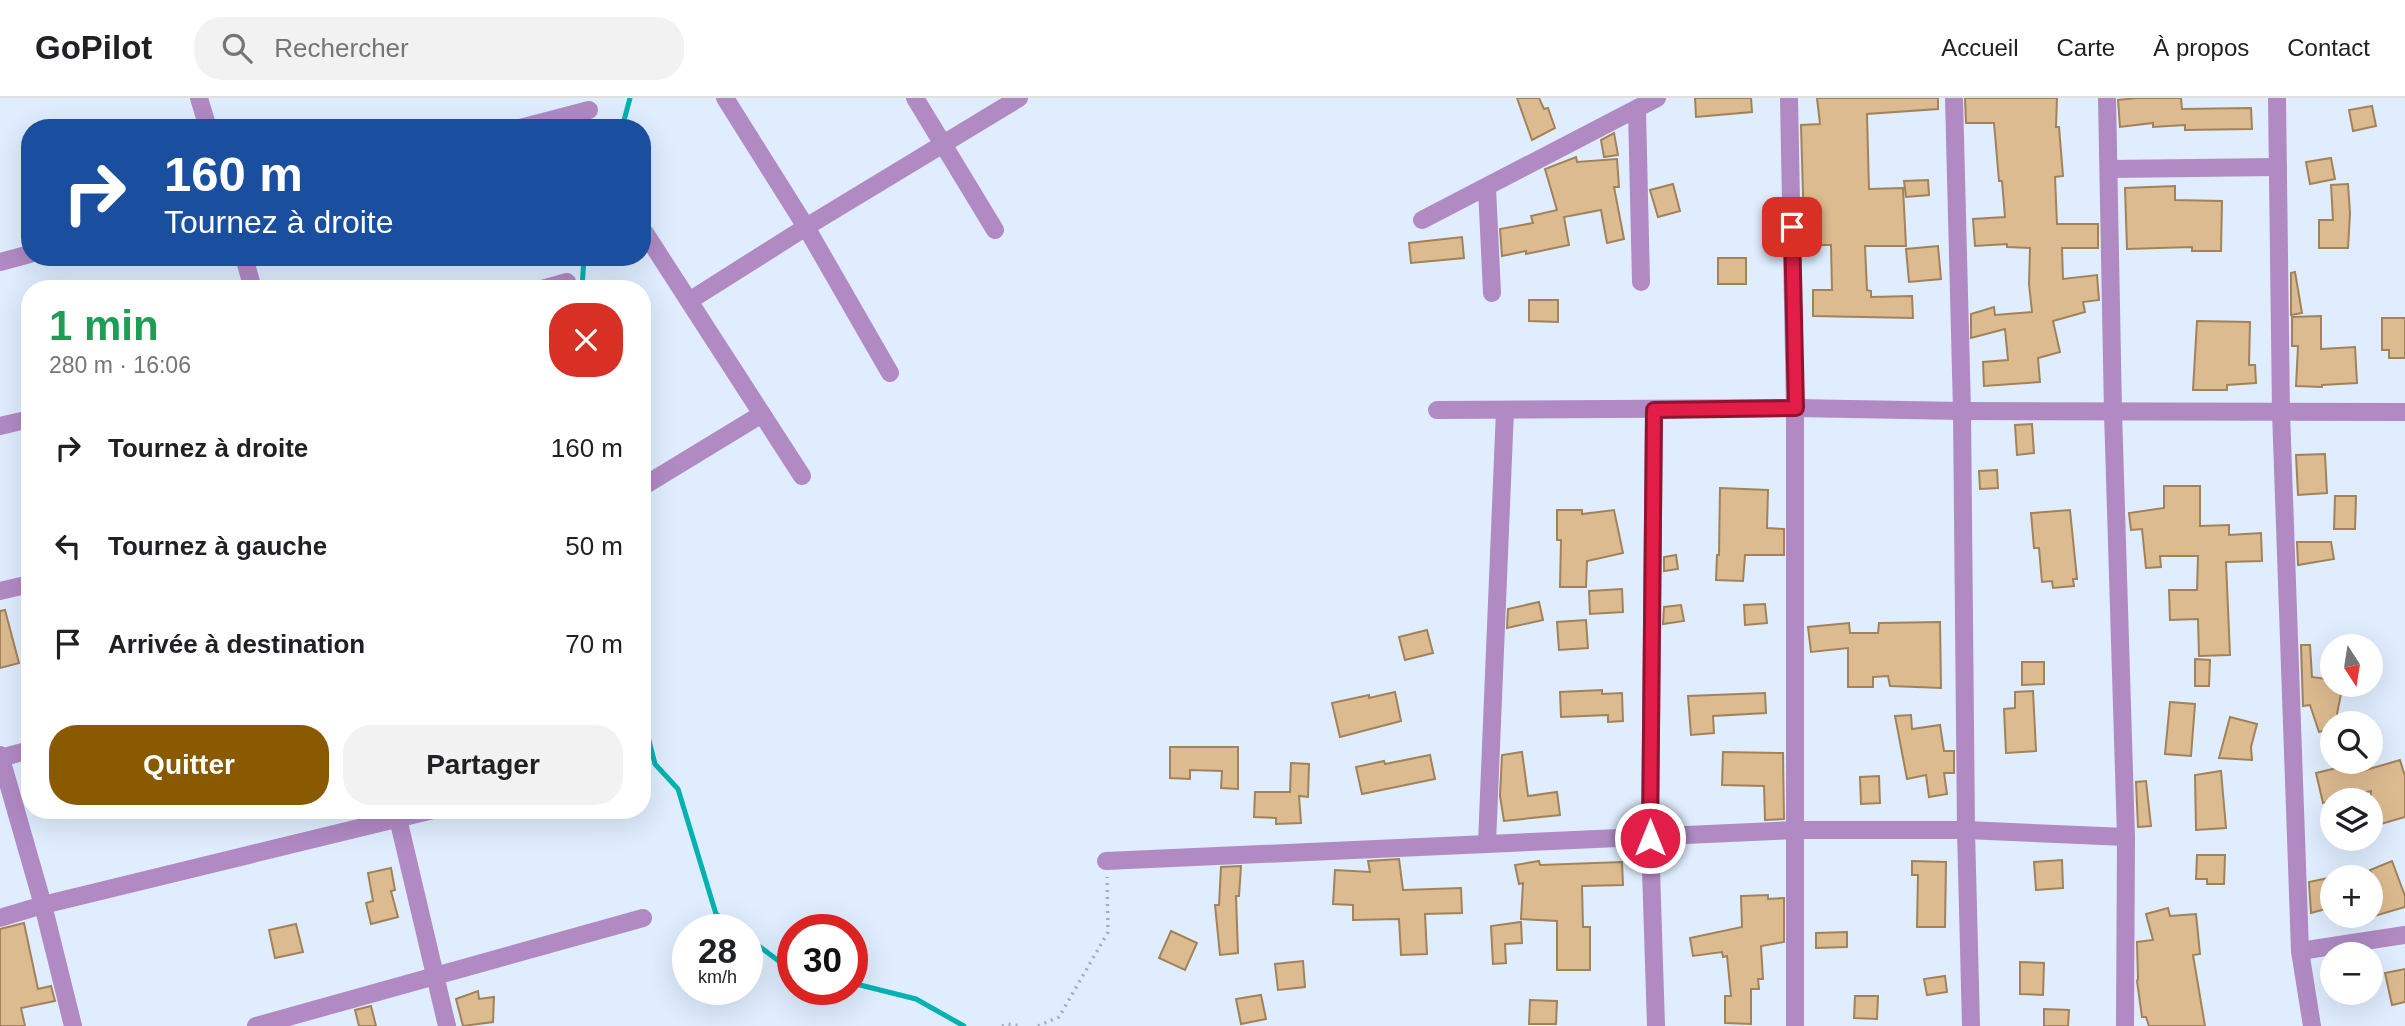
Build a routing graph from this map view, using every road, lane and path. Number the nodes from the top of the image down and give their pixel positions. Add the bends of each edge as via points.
1 (199, 98) edge
2 (726, 98) edge
3 (915, 98) edge
4 (1019, 98) edge
5 (1657, 98) edge
6 (1789, 98) edge
7 (1954, 98) edge
8 (2107, 98) edge
9 (2277, 98) edge
10 (589, 110) dead end
11 (1637, 110) junction
12 (205, 119) edge
13 (554, 119) edge
14 (942, 143) junction
15 (2278, 167) junction
16 (2109, 169) junction
17 (1486, 188) junction
18 (1422, 220) dead end
19 (806, 227) junction
20 (995, 230) dead end
21 (651, 242) edge
22 (21, 256) edge
23 (0, 262) edge
24 (1641, 282) dead end
25 (1492, 293) dead end
26 (689, 301) junction
27 (890, 373) dead end
28 (1796, 408) junction
29 (1437, 410) dead end
30 (1505, 410) junction
31 (1654, 410) junction
32 (1962, 411) junction
33 (2113, 412) junction
34 (2281, 412) junction
35 (2405, 412) edge
36 (762, 414) junction
37 (21, 421) edge
38 (0, 426) edge
39 (802, 475) dead end
40 (651, 482) edge
41 (21, 586) edge
42 (0, 591) edge
43 (21, 752) edge
44 (0, 757) edge
45 (378, 819) edge
46 (398, 819) edge
47 (1797, 830) junction
48 (1966, 830) junction
49 (2126, 837) junction
50 (1650, 838) junction
51 (1487, 843) junction
52 (1106, 861) joint
53 (43, 905) junction
54 (0, 918) edge
55 (643, 918) dead end
56 (2405, 935) edge
57 (2300, 951) junction
58 (435, 976) junction
59 (73, 1026) edge
60 (256, 1026) edge
61 (447, 1026) edge
62 (1002, 1026) edge
63 (1022, 1026) edge
64 (1038, 1026) edge
65 (1656, 1026) edge
66 (1796, 1026) edge
67 (1971, 1026) edge
68 (2125, 1026) edge
69 (2312, 1026) edge

1 - 12 street
2 - 19 street
3 - 14 street
4 - 14 street
5 - 11 street
6 - 28 street
7 - 32 street
8 - 16 street
9 - 15 street
10 - 13 street
11 - 17 street
11 - 24 street
14 - 19 street
14 - 20 street
15 - 16 street
15 - 34 street
16 - 33 street
17 - 18 street
17 - 25 street
19 - 26 street
19 - 27 street
21 - 26 street
22 - 23 street
26 - 36 street
28 - 31 street
28 - 32 street
28 - 47 street
29 - 30 street
30 - 31 street
30 - 51 street
31 - 50 street
32 - 33 street
32 - 48 street
33 - 34 street
33 - 49 street
34 - 35 street
34 - 57 street
36 - 39 street
36 - 40 street
37 - 38 street
41 - 42 street
43 - 44 street
44 - 53 street
45 - 53 street
46 - 58 street
47 - 48 street
47 - 50 street
47 - 66 street
48 - 49 street
48 - 67 street
49 - 68 street
50 - 51 street
50 - 65 street
51 - 52 street
52 - 64 path via 1108,932 1059,1017
53 - 54 street
53 - 59 street
55 - 58 street
56 - 57 street
57 - 69 street
58 - 60 street
58 - 61 street
62 - 63 path

